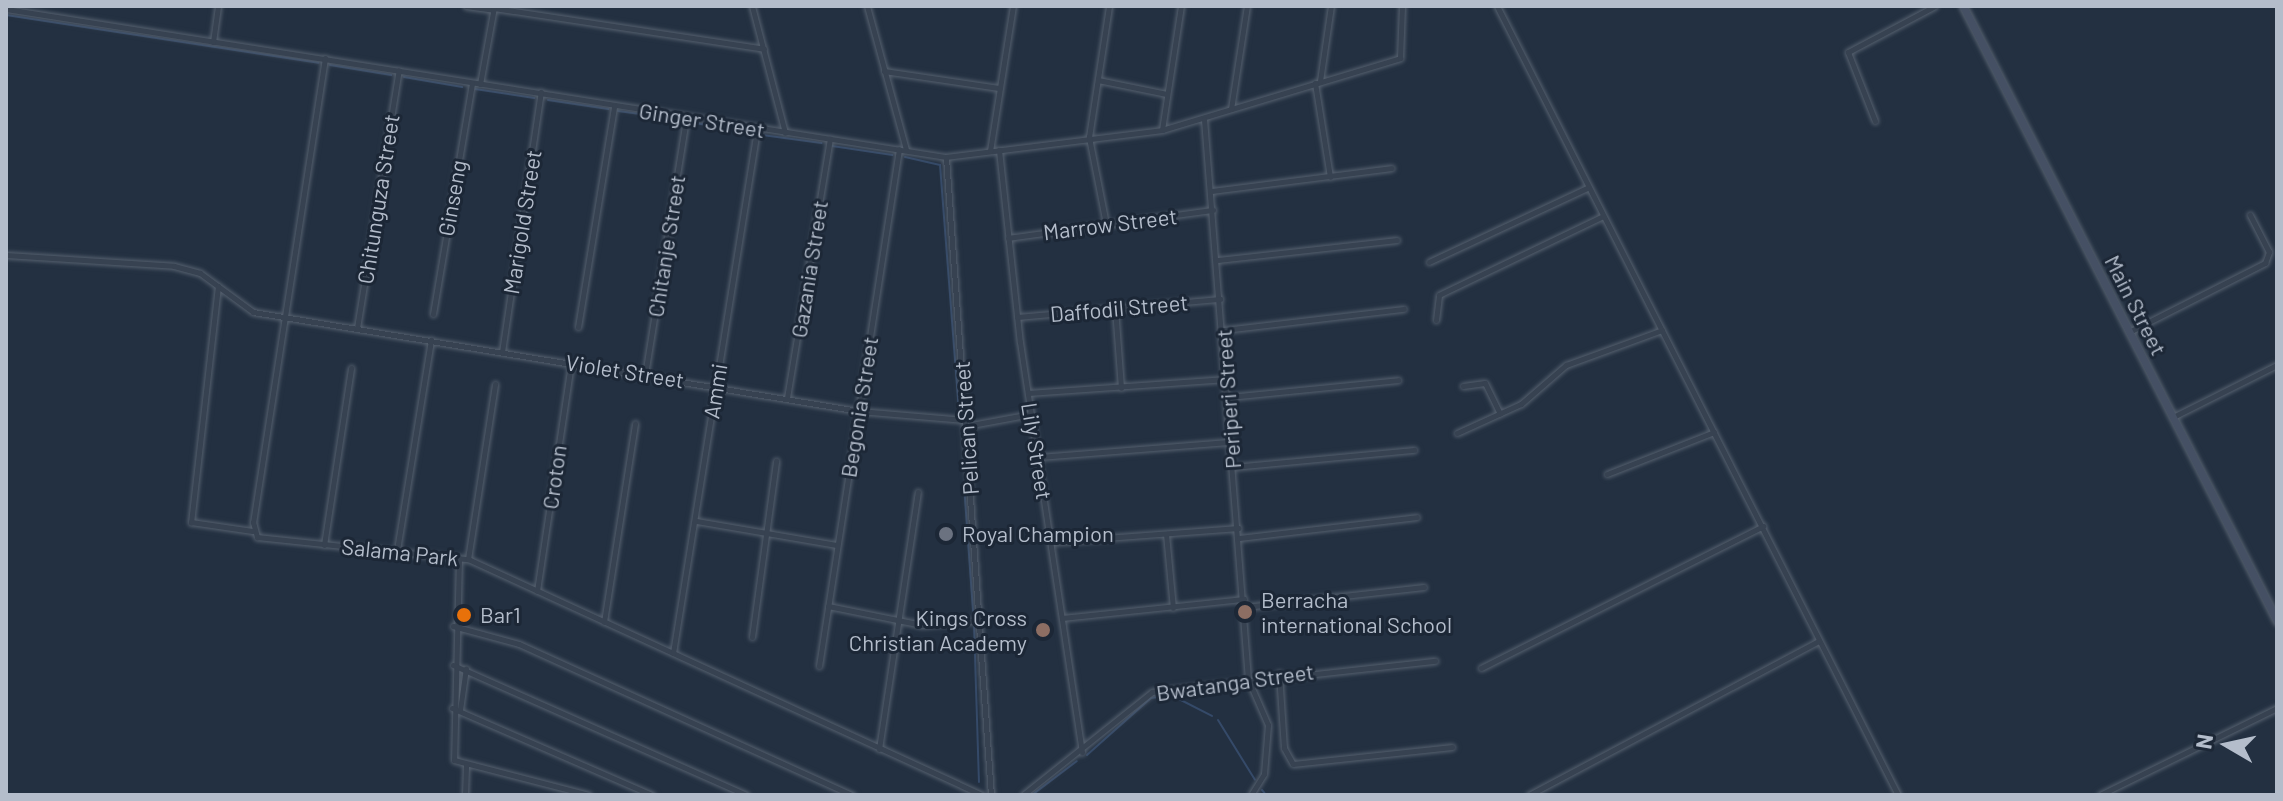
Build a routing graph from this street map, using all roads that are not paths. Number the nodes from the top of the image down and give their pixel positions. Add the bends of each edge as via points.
1 (218, 6) edge
2 (466, 6) edge
3 (752, 6) edge
4 (867, 6) edge
5 (1013, 6) edge
6 (1109, 6) edge
7 (1181, 6) edge
8 (1247, 6) edge
9 (1331, 6) edge
10 (1402, 6) edge
11 (1497, 6) edge
12 (1935, 6) edge
13 (1963, 6) edge
14 (494, 8) edge
15 (6, 9) edge
16 (213, 42) junction
17 (764, 49) junction
18 (325, 58) junction
19 (399, 70) junction
20 (884, 71) junction
21 (1098, 80) junction
22 (1317, 82) junction
23 (472, 83) junction
24 (480, 84) junction
25 (999, 88) junction
26 (541, 92) junction
27 (1167, 94) junction
28 (614, 106) junction
29 (1231, 109) junction
30 (686, 118) junction
31 (1204, 119) junction
32 (1875, 121) dead end
33 (757, 130) junction
34 (1162, 130) junction
35 (785, 133) junction
36 (1089, 137) junction
37 (830, 139) junction
38 (902, 150) junction
39 (999, 150) junction
40 (990, 151) junction
41 (946, 157) junction
42 (1392, 168) dead end
43 (1330, 177) junction
44 (1587, 188) junction
45 (1212, 191) junction
46 (1213, 210) junction
47 (2250, 215) dead end
48 (1603, 216) junction
49 (1106, 224) junction
50 (1008, 238) junction
51 (1397, 240) dead end
52 (6, 255) edge
53 (1218, 260) junction
54 (1429, 262) dead end
55 (218, 286) junction
56 (1220, 299) junction
57 (1115, 308) junction
58 (1404, 309) dead end
59 (433, 314) dead end
60 (1017, 317) junction
61 (286, 318) junction
62 (1436, 320) dead end
63 (578, 327) dead end
64 (357, 328) junction
65 (1224, 330) junction
66 (1662, 330) junction
67 (2129, 332) junction
68 (431, 340) junction
69 (502, 352) junction
70 (571, 363) junction
71 (2277, 365) edge
72 (351, 368) dead end
73 (645, 375) junction
74 (1227, 379) junction
75 (1398, 380) dead end
76 (495, 384) dead end
77 (716, 385) junction
78 (1463, 386) dead end
79 (1121, 388) junction
80 (1028, 393) junction
81 (1229, 397) junction
82 (787, 398) junction
83 (859, 411) junction
84 (1031, 414) junction
85 (1500, 414) junction
86 (2173, 417) junction
87 (635, 423) dead end
88 (965, 423) junction
89 (1714, 432) junction
90 (1457, 433) dead end
91 (1231, 442) junction
92 (1414, 450) dead end
93 (1039, 457) junction
94 (776, 461) dead end
95 (1233, 467) junction
96 (1607, 474) dead end
97 (918, 492) dead end
98 (1417, 517) dead end
99 (696, 521) junction
100 (1763, 526) junction
101 (1238, 528) junction
102 (252, 531) junction
103 (766, 533) junction
104 (1166, 534) junction
105 (1239, 538) junction
106 (1052, 542) junction
107 (324, 545) junction
108 (837, 545) junction
109 (397, 550) junction
110 (459, 558) junction
111 (468, 559) junction
112 (1424, 587) dead end
113 (537, 591) junction
114 (1244, 599) junction
115 (828, 606) junction
116 (1245, 607) junction
117 (1173, 608) junction
118 (1062, 618) junction
119 (899, 620) junction
120 (980, 620) junction
121 (2277, 621) edge
122 (604, 622) junction
123 (453, 626) junction
124 (752, 637) dead end
125 (1819, 641) junction
126 (673, 653) junction
127 (1435, 661) dead end
128 (453, 665) junction
129 (819, 666) dead end
130 (466, 668) junction
131 (1481, 668) dead end
132 (1279, 673) junction
133 (1248, 679) junction
134 (452, 708) junction
135 (2277, 708) edge
136 (460, 710) junction
137 (1452, 747) dead end
138 (879, 749) junction
139 (1082, 752) junction
140 (466, 765) junction
141 (979, 794) edge
142 (465, 795) edge
143 (589, 795) edge
144 (652, 795) edge
145 (746, 795) edge
146 (852, 795) edge
147 (991, 795) edge
148 (1023, 795) edge
149 (1251, 795) edge
150 (1529, 795) edge
151 (1898, 795) edge
152 (2100, 795) edge

1 - 16 street
2 - 14 street
3 - 17 street
4 - 20 street
5 - 25 street
6 - 21 street
7 - 27 street
8 - 29 street
9 - 22 street
10 - 22 street, Ginger Street via 1403,55
11 - 44 street
12 - 32 street via 1848,52
13 - 67 main road, Main Street
14 - 17 street
14 - 24 street
15 - 16 street, Ginger Street
16 - 18 street, Ginger Street
17 - 35 street
18 - 19 street, Ginger Street
18 - 61 street
19 - 23 street, Ginger Street
19 - 64 street, Chitunguza Street
20 - 25 street
20 - 38 street
21 - 27 street
21 - 36 street
22 - 29 street, Ginger Street
22 - 43 street
23 - 24 street, Ginger Street
23 - 59 street, Ginseng
24 - 26 street, Ginger Street
25 - 40 street
26 - 28 street, Ginger Street
26 - 69 street, Marigold Street
27 - 34 street
28 - 30 street, Ginger Street
28 - 63 street
29 - 31 street, Ginger Street
30 - 33 street, Ginger Street
30 - 73 street, Chitanje Street
31 - 34 street, Ginger Street
31 - 45 street, Periperi Street
33 - 35 street, Ginger Street
33 - 77 street, Ammi
34 - 36 street, Ginger Street
35 - 37 street, Ginger Street
36 - 39 street, Ginger Street
36 - 49 street
37 - 38 street, Ginger Street
37 - 82 street, Gazania Street
38 - 41 street, Ginger Street
38 - 83 street, Begonia Street
39 - 40 street, Ginger Street
39 - 50 street, Lily Street
40 - 41 street, Ginger Street
41 - 88 street, Pelican Street
42 - 43 street
43 - 45 street
44 - 48 street
44 - 54 street
45 - 46 street, Periperi Street
46 - 49 street, Marrow Street
46 - 53 street, Periperi Street
47 - 67 street via 2269,252 2265,263
48 - 62 street via 1439,295
48 - 66 street
49 - 50 street, Marrow Street
50 - 60 street, Lily Street
51 - 53 street
52 - 55 street, Violet Street via 174,266
53 - 56 street, Periperi Street
55 - 61 street, Violet Street via 244,310
55 - 102 street, Salama Park via 191,522
56 - 57 street, Daffodil Street
56 - 65 street, Periperi Street
57 - 60 street, Daffodil Street
57 - 79 street
58 - 65 street
60 - 80 street, Lily Street
61 - 64 street, Violet Street
61 - 102 street
64 - 68 street, Violet Street
65 - 74 street, Periperi Street
66 - 85 street via 1566,365
66 - 89 street
67 - 86 main road, Main Street
68 - 69 street, Violet Street
68 - 109 street
69 - 70 street, Violet Street
70 - 73 street, Violet Street
70 - 113 street, Croton
71 - 86 street
72 - 107 street
73 - 77 street, Violet Street
74 - 79 street
74 - 81 street, Periperi Street
75 - 81 street
76 - 111 street
77 - 82 street, Violet Street
77 - 99 street, Ammi
78 - 85 street via 1485,383
79 - 80 street
80 - 84 street, Lily Street
81 - 91 street, Periperi Street
82 - 83 street, Violet Street
83 - 88 street, Violet Street
83 - 108 street, Begonia Street
84 - 88 street, Violet Street
84 - 93 street, Lily Street
85 - 90 street
86 - 121 main road, Main Street
87 - 122 street
88 - 120 street, Pelican Street
89 - 96 street
89 - 100 street
91 - 93 street
91 - 95 street, Periperi Street
92 - 95 street
93 - 106 street, Lily Street
94 - 103 street
95 - 101 street, Periperi Street
97 - 119 street
98 - 105 street
99 - 103 street
99 - 126 street, Ammi
100 - 125 street
100 - 131 street
101 - 104 street
101 - 105 street, Periperi Street
102 - 107 street, Salama Park
103 - 108 street
103 - 124 street
104 - 106 street
104 - 117 street
105 - 114 street, Periperi Street
106 - 118 street, Lily Street
107 - 109 street, Salama Park
108 - 115 street, Begonia Street
109 - 110 street, Salama Park
110 - 111 street, Salama Park
110 - 123 street
111 - 113 street, Salama Park
112 - 116 street
113 - 122 street, Salama Park
114 - 116 street, Periperi Street
114 - 117 street
115 - 119 street
115 - 129 street, Begonia Street
116 - 133 street, Periperi Street
117 - 118 street
118 - 139 street, Lily Street
119 - 120 street
119 - 138 street
120 - 147 street, Pelican Street
122 - 126 street, Salama Park
123 - 128 street
123 - 146 street via 519,644
125 - 150 street
125 - 151 street
126 - 138 street, Salama Park
127 - 132 street, Bwatanga Street
128 - 130 street
128 - 134 street
130 - 136 street
130 - 145 street
132 - 133 street, Bwatanga Street
132 - 137 street via 1284,748 1293,764
133 - 139 street, Bwatanga Street via 1152,692
133 - 149 street via 1268,725 1269,749
134 - 136 street
134 - 140 street via 451,753
135 - 152 street
136 - 144 street
138 - 141 street, Salama Park
139 - 148 street, Bwatanga Street
140 - 142 street
140 - 143 street

